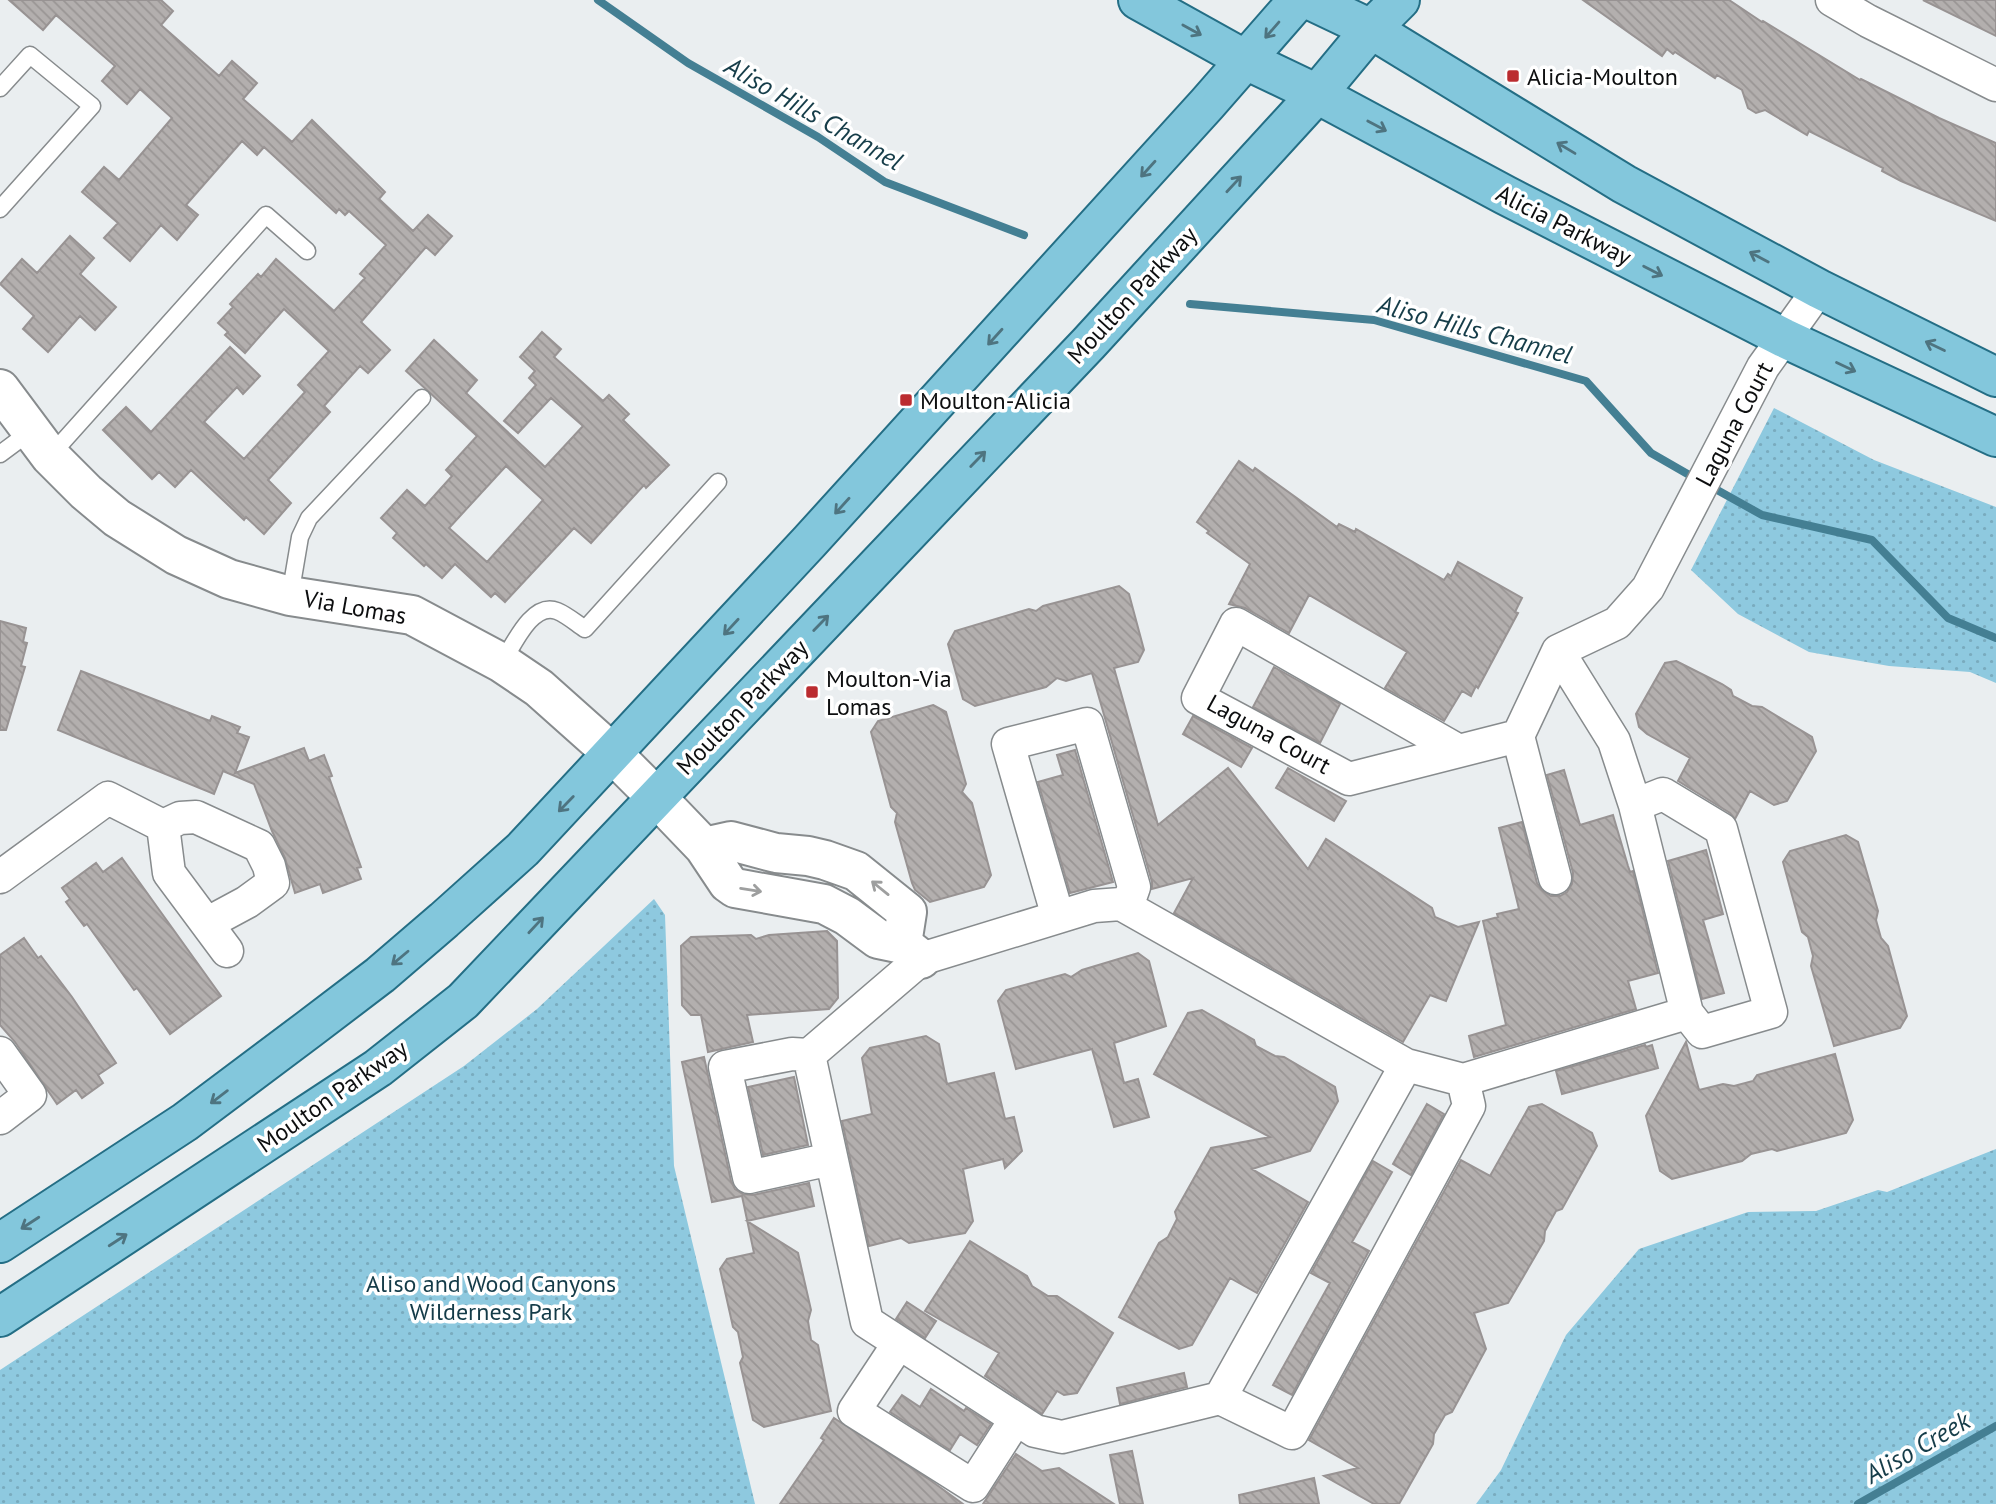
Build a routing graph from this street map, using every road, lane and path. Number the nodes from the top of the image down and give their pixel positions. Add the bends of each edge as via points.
1 (1138, 0) edge
2 (1298, 0) edge
3 (1310, 0) edge
4 (1400, 0) edge
5 (1832, 0) edge
6 (1371, 29) junction
7 (1245, 61) junction
8 (1996, 85) edge
9 (0, 88) edge
10 (1317, 94) junction
11 (0, 209) edge
12 (307, 251) dead end
13 (1819, 289) junction
14 (1784, 338) junction
15 (1996, 377) edge
16 (0, 389) edge
17 (422, 398) dead end
18 (1996, 437) edge
19 (41, 443) junction
20 (0, 454) edge
21 (718, 482) dead end
22 (290, 596) junction
23 (1558, 651) junction
24 (502, 663) junction
25 (1518, 736) junction
26 (1457, 750) junction
27 (613, 754) junction
28 (656, 797) junction
29 (1635, 804) junction
30 (163, 825) junction
31 (0, 877) edge
32 (1555, 878) dead end
33 (1127, 907) junction
34 (1058, 917) junction
35 (208, 923) junction
36 (228, 951) dead end
37 (911, 952) junction
38 (1687, 1013) junction
39 (0, 1053) edge
40 (809, 1055) junction
41 (1406, 1065) junction
42 (1463, 1080) junction
43 (0, 1118) edge
44 (831, 1158) junction
45 (0, 1243) edge
46 (0, 1317) edge
47 (899, 1343) junction
48 (1220, 1398) junction
49 (1016, 1419) junction

1 -> 7 main road, Alicia Parkway
2 -> 7 main road
3 - 6 main road
4 - 6 main road, Moulton Parkway
5 - 8 street
6 - 10 main road, Moulton Parkway
13 -> 6 main road via 1624,184
7 - 10 main road, Alicia Parkway
7 -> 27 main road
9 - 11 lane via 30,55 92,106
10 -> 14 main road, Alicia Parkway
28 -> 10 main road, Moulton Parkway via 1089,343
12 - 19 lane via 266,215
13 - 14 street, Laguna Court
15 -> 13 main road
14 -> 18 main road, Alicia Parkway
14 - 23 street, Laguna Court via 1763,367 1651,582 1617,623
16 - 19 street, Via Lomas
17 - 22 lane via 309,518 300,537
19 - 20 lane
19 - 22 street, Via Lomas via 117,518 176,555 229,579
21 - 24 lane via 585,629 556,610 543,610 532,616
22 - 24 street, Via Lomas via 412,615
23 - 25 street
23 - 29 street via 1614,741
24 - 27 street, Via Lomas via 539,688
25 - 26 street, Laguna Court
25 - 32 street
26 - 26 street, Laguna Court via 1236,624 1198,698 1349,779
27 - 28 street, Via Lomas
27 -> 45 main road via 523,849 380,975 185,1122
28 - 37 street, Via Lomas via 735,888 824,904 878,939
46 -> 28 main road, Moulton Parkway via 378,1068 463,1001
29 - 38 street
29 - 38 street via 1663,794 1721,829 1772,1012 1702,1032
30 - 31 street via 108,798
30 - 35 street via 169,873
30 - 35 street via 196,817 258,846 269,866 273,883
33 - 34 street via 1094,906
33 - 34 street via 1134,887 1087,724 1008,744
33 - 41 street
34 - 37 street
35 - 36 street
37 - 40 street
38 - 42 street
39 - 43 street via 30,1095
40 - 44 street
40 - 44 street via 792,1054 725,1068 749,1177
41 - 42 street
41 - 48 street
42 - 48 street via 1469,1106 1292,1433
44 - 47 street via 867,1322
47 - 49 street
47 - 49 street via 854,1411 972,1486
48 - 49 street via 1062,1437 1035,1431

